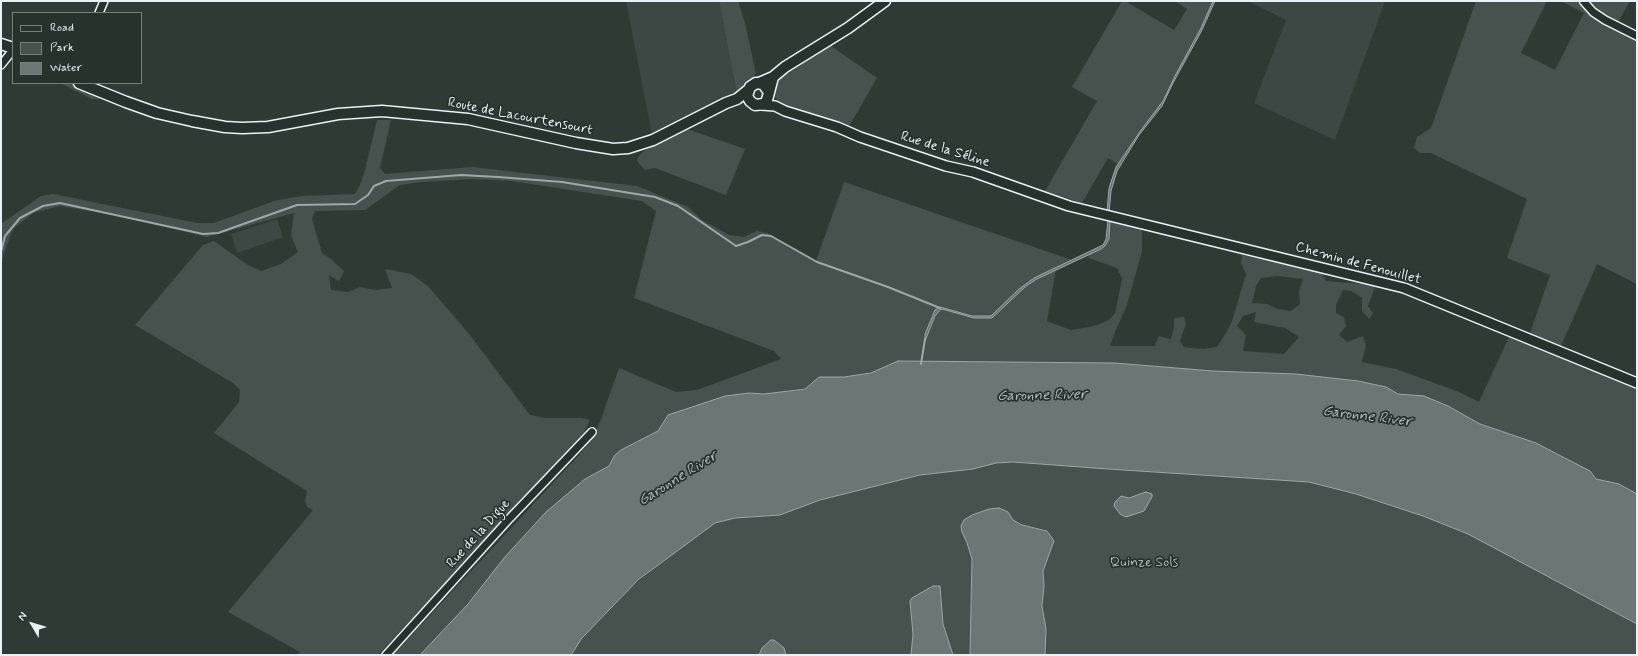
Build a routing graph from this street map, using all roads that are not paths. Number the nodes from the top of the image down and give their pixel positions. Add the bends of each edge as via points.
1 (104, 1) edge
2 (886, 1) edge
3 (1584, 2) edge
4 (100, 12) edge
5 (1637, 36) edge
6 (1, 44) edge
7 (12, 49) edge
8 (12, 50) edge
9 (1, 66) edge
10 (773, 77) junction
11 (759, 83) junction
12 (81, 84) edge
13 (748, 90) junction
14 (769, 93) junction
15 (737, 99) junction
16 (756, 104) junction
17 (776, 106) junction
18 (1108, 216) joint
19 (1637, 383) edge
20 (592, 432) dead end
21 (386, 655) edge

1 - 4 street
2 - 10 main road, Route de Lacourtensourt
3 - 5 street via 1605,20
6 - 7 main road
8 - 9 street
10 - 11 main road, Route de Lacourtensourt
10 - 14 main road
11 - 13 main road, Route de Lacourtensourt via 752,85
11 - 14 main road via 765,86
12 - 15 main road, Route de Lacourtensourt via 157,113 225,127 268,128 338,114 382,111 468,119 613,149 628,148 653,140
13 - 15 main road, Route de Lacourtensourt
13 - 16 main road via 748,99
14 - 16 main road via 766,102
14 - 17 street
15 - 16 main road
16 - 17 street, Rue de la Séline
17 - 18 street, Rue de la Séline via 946,166 965,169 1069,206
18 - 19 street, Chemin de Fenouillet via 1404,288
20 - 21 street, Rue de la Digue

